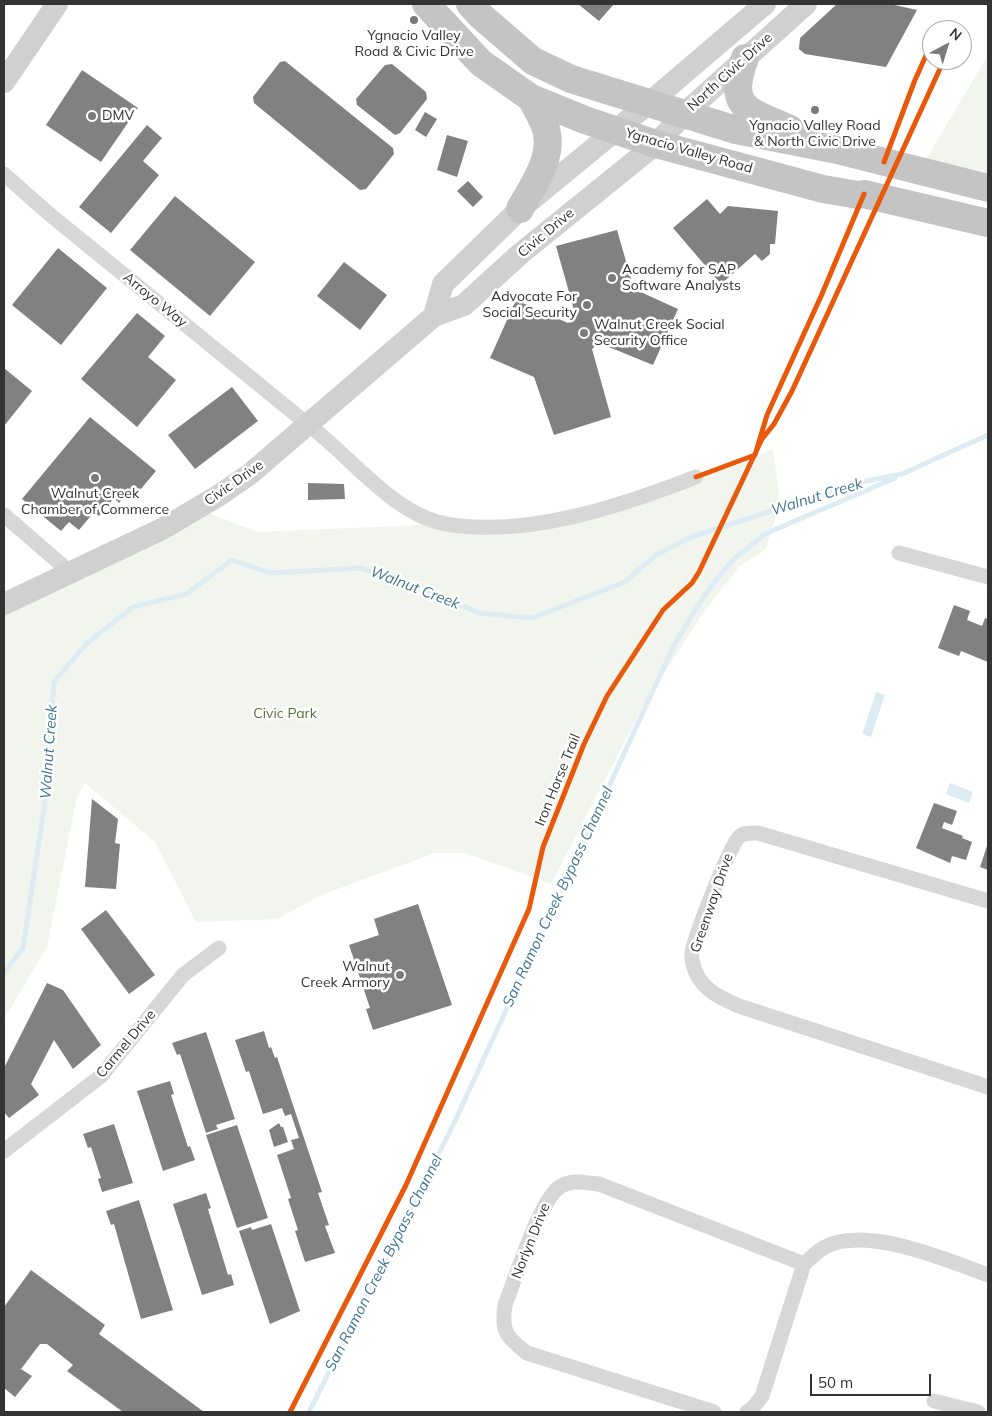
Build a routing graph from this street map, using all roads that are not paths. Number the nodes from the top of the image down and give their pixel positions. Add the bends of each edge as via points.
1 (57, 4) edge
2 (426, 4) edge
3 (470, 4) edge
4 (765, 4) edge
5 (806, 4) edge
6 (745, 58) junction
7 (4, 82) edge
8 (531, 98) junction
9 (649, 103) junction
10 (684, 113) junction
11 (616, 130) junction
12 (656, 144) junction
13 (836, 150) junction
14 (4, 174) edge
15 (988, 188) edge
16 (520, 209) junction
17 (988, 223) edge
18 (434, 316) junction
19 (308, 425) junction
20 (696, 477) dead end
21 (4, 515) edge
22 (899, 552) dead end
23 (70, 572) junction
24 (988, 577) edge
25 (4, 604) edge
26 (988, 901) edge
27 (218, 948) dead end
28 (988, 1087) edge
29 (4, 1151) edge
30 (804, 1264) junction
31 (988, 1275) edge
32 (934, 1401) dead end
33 (714, 1412) edge
34 (747, 1412) edge
35 (978, 1412) edge

1 - 7 main road
2 - 8 highway, Ygnacio Valley Road via 481,63
3 - 9 highway via 534,61 571,79
4 - 9 main road, North Civic Drive
5 - 6 main road, North Civic Drive
6 - 10 main road, North Civic Drive
6 - 13 highway via 736,88 751,112
8 - 11 highway, Ygnacio Valley Road
8 - 16 highway via 546,128 548,141 541,170
9 - 10 highway
9 - 11 main road, North Civic Drive
10 - 12 main road, North Civic Drive
10 - 13 highway via 736,130
11 - 12 highway, Ygnacio Valley Road
11 - 16 main road
12 - 17 highway, Ygnacio Valley Road via 823,189 864,194
12 - 18 main road, Civic Drive via 520,254 464,305
13 - 15 highway
14 - 19 street, Arroyo Way
16 - 18 main road via 444,284
18 - 19 main road, Civic Drive
19 - 20 street, Arroyo Way via 407,510 445,524 521,527 628,503
19 - 23 main road, Civic Drive via 250,474 218,496 162,529
21 - 23 street
22 - 24 street
23 - 25 main road, Civic Drive
26 - 28 street, Greenway Drive via 758,833 747,833 740,836 728,853 692,952 697,974 717,996
27 - 29 street, Carmel Drive via 183,975 101,1076
30 - 31 street via 825,1247 862,1239 928,1252
30 - 33 street, Norlyn Drive via 599,1184 574,1181 559,1186 548,1198 505,1305 502,1321 505,1333 527,1352
30 - 34 street via 762,1396
32 - 35 street

